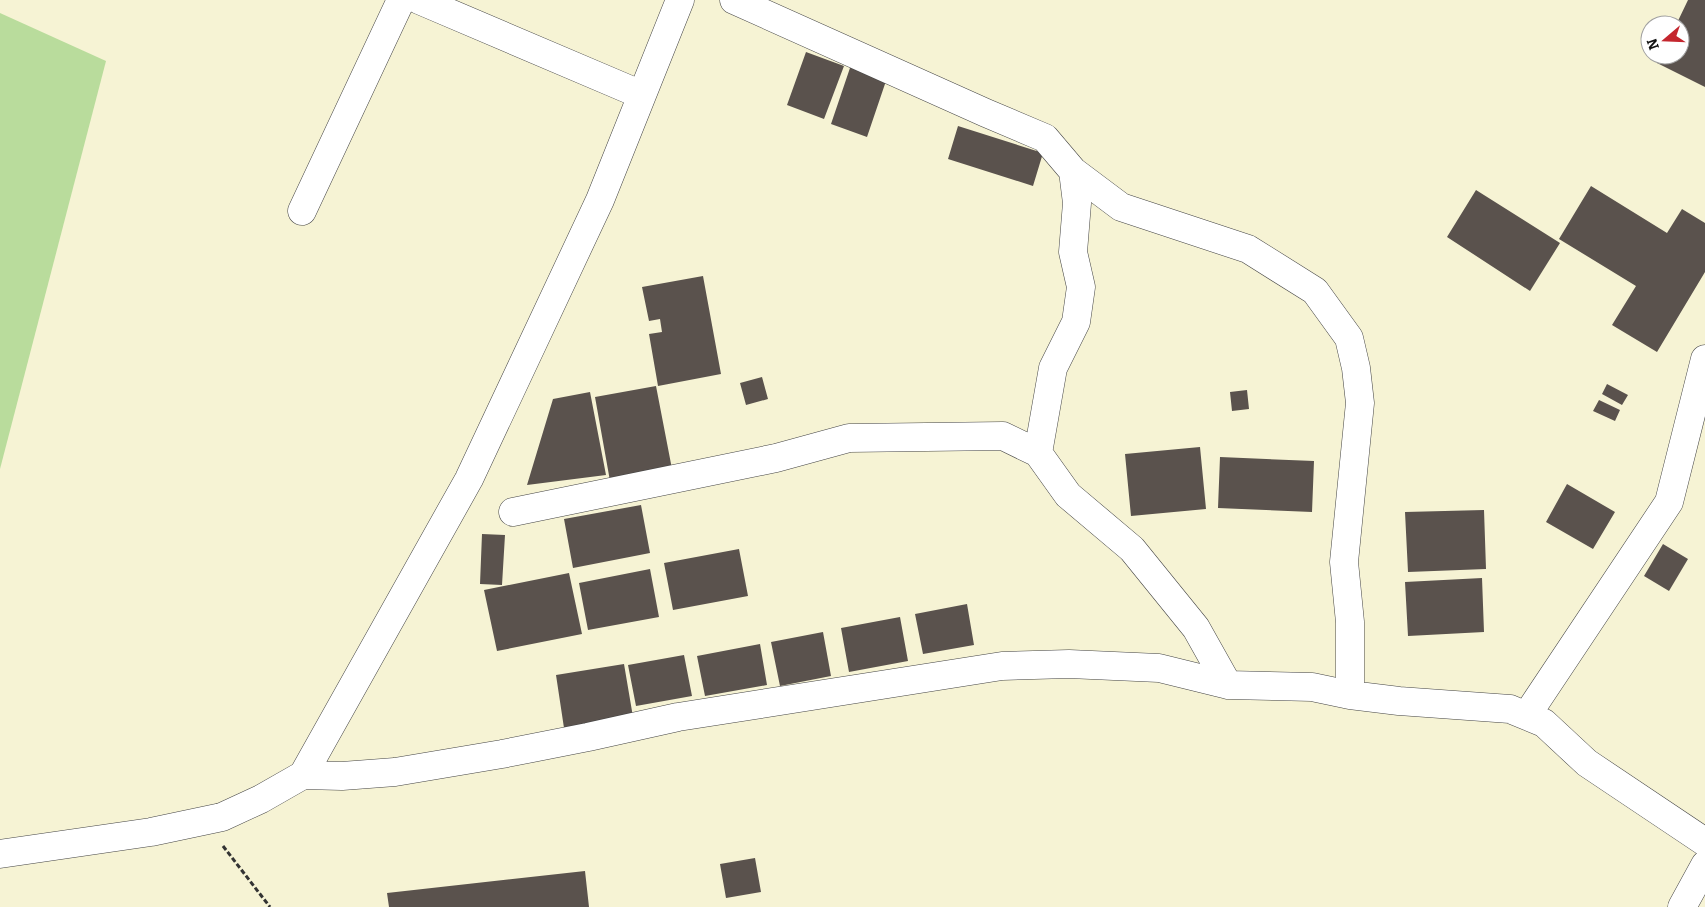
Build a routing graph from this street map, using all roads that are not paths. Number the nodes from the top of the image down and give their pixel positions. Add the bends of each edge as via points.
1 (401, 0) edge
2 (419, 0) edge
3 (680, 0) edge
4 (734, 0) edge
5 (642, 95) junction
6 (1073, 171) junction
7 (302, 211) dead end
8 (1705, 359) edge
9 (1038, 453) junction
10 (513, 512) dead end
11 (1228, 684) junction
12 (1350, 695) junction
13 (1527, 715) junction
14 (303, 775) junction
15 (1705, 842) edge
16 (0, 854) edge
17 (1705, 865) edge
18 (1682, 907) edge

1 - 7 street
2 - 5 street
3 - 5 street
4 - 6 street via 1045,138
5 - 14 street via 600,200 469,479
6 - 9 street via 1077,203 1073,252 1080,287 1076,322 1053,368
6 - 12 street via 1120,206 1248,250 1315,291 1349,338 1360,403 1344,562 1350,622
8 - 13 street via 1669,502
9 - 10 street via 1003,436 849,438 776,458
9 - 11 street via 1068,495 1138,557 1196,628
11 - 12 street via 1312,687
11 - 14 street via 1159,668 1069,664 1002,666 678,717 559,743 395,772
12 - 13 street via 1503,708
13 - 15 street via 1544,723 1587,763
14 - 16 street via 222,817 151,832
17 - 18 street

